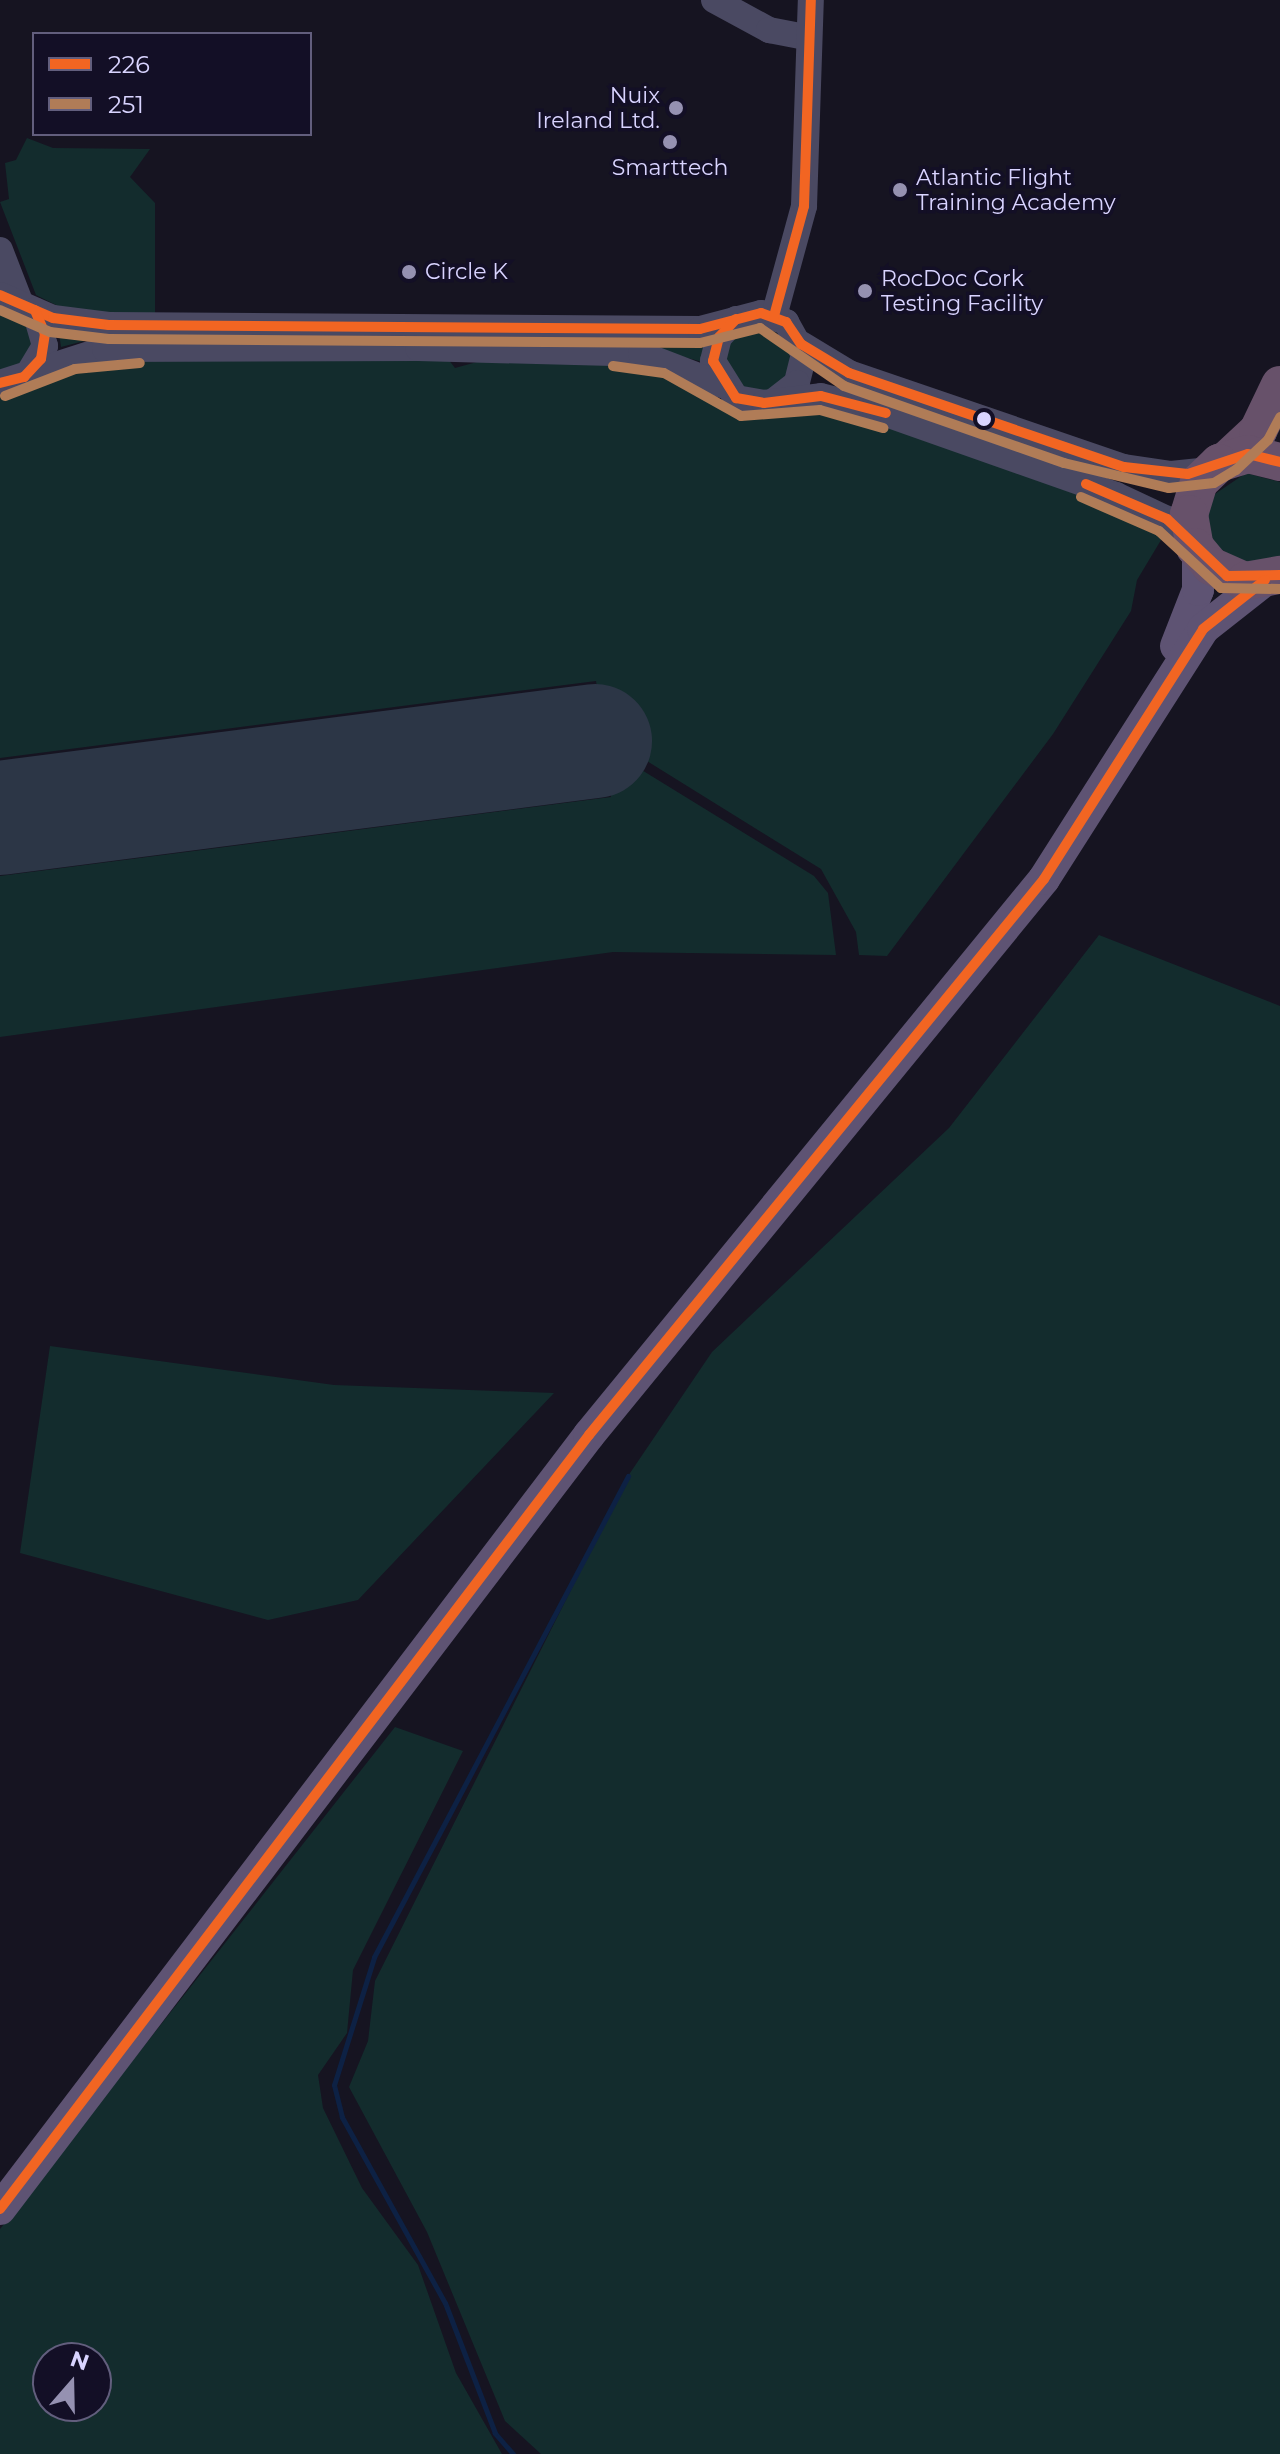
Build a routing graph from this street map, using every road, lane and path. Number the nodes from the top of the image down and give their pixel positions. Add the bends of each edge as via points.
1 (714, 0) edge
2 (811, 0) edge
3 (805, 37) junction
4 (0, 250) edge
5 (18, 301) edge
6 (774, 316) junction
7 (736, 319) junction
8 (801, 344) junction
9 (12, 380) edge
10 (722, 385) junction
11 (1280, 385) edge
12 (773, 402) junction
13 (1280, 462) edge
14 (1220, 464) junction
15 (1197, 549) junction
16 (1272, 578) edge
17 (934, 1008) junction
18 (0, 2209) edge

1 - 3 street via 769,30
2 - 3 street
3 - 6 street via 804,206
4 - 5 street
5 - 7 street via 109,325 700,329
5 - 9 street via 45,346
6 - 7 street
6 - 8 street
7 - 10 street via 714,348
8 - 12 street via 801,374
8 - 14 street via 849,373 1124,467 1171,474
9 - 10 street via 55,361 105,349 556,349 669,359
10 - 12 street via 744,402
11 - 14 highway via 1258,431
12 - 15 street via 821,396 872,409 1129,500 1167,519
13 - 14 highway
14 - 15 highway via 1192,497
15 - 16 highway via 1227,576
15 - 17 main road via 1198,590 1167,664 1098,775
16 - 17 main road via 1203,629 1085,825
17 - 18 main road via 589,1435

